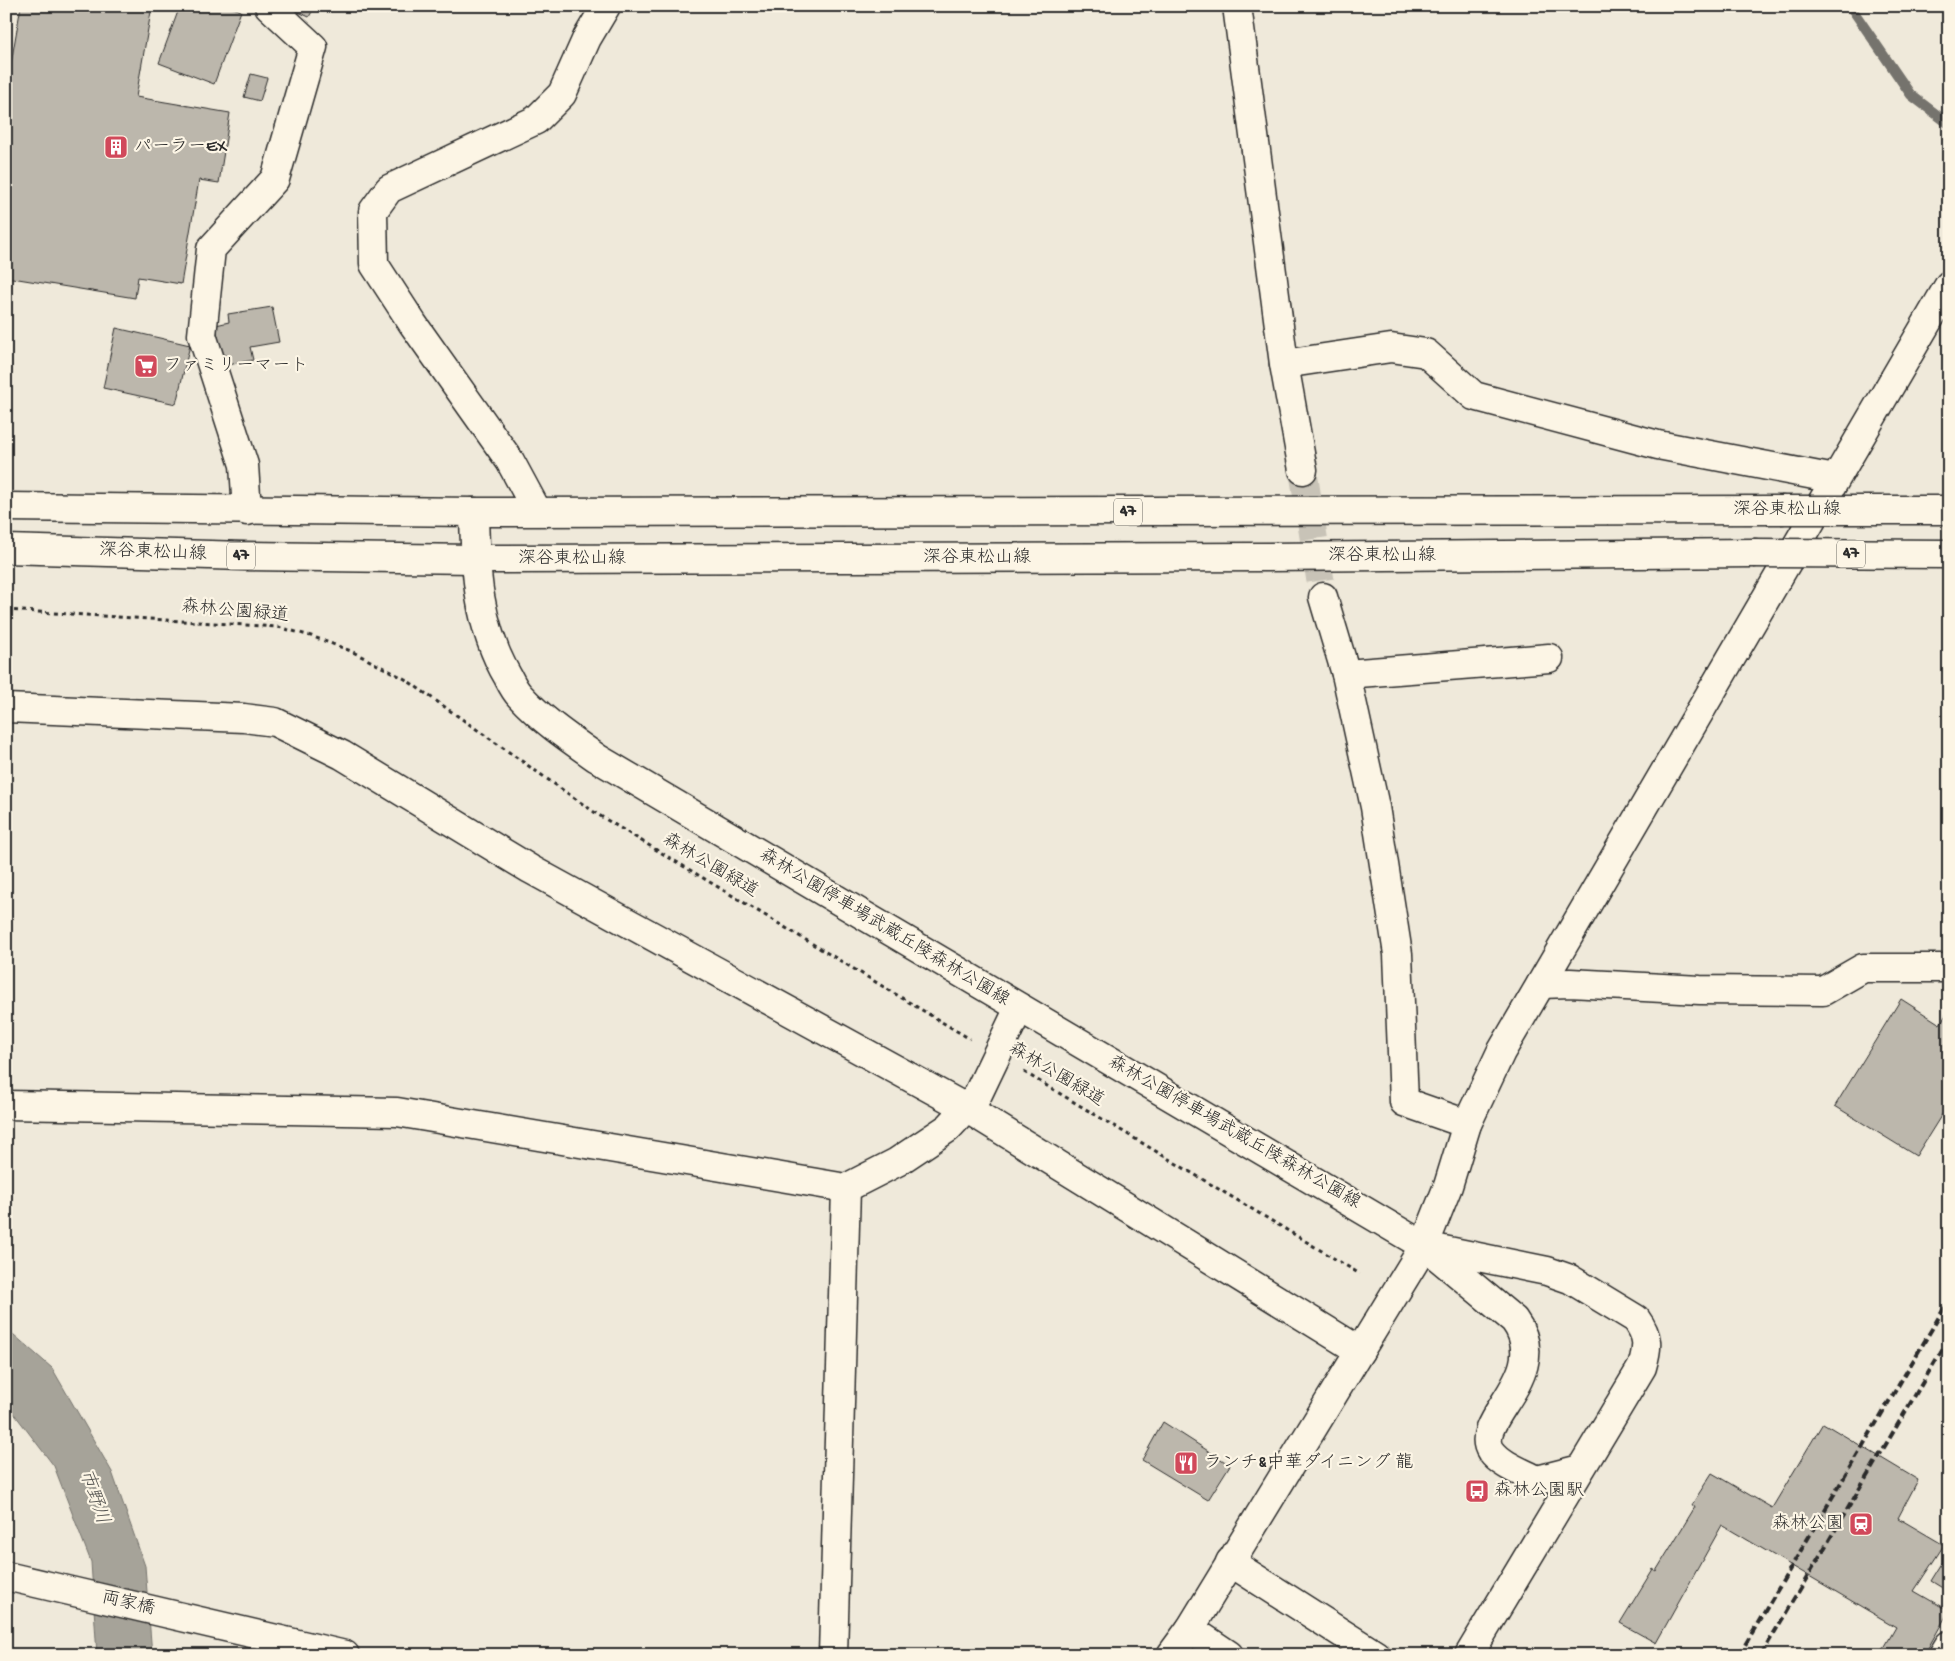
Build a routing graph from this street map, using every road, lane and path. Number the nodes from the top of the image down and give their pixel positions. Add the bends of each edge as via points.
1 (269, 6) edge
2 (606, 6) edge
3 (1237, 6) edge
4 (1949, 285) edge
5 (1284, 364) junction
6 (1303, 470) tunnel mouth
7 (1835, 479) junction
8 (6, 507) edge
9 (1949, 510) edge
10 (246, 511) junction
11 (474, 512) junction
12 (537, 512) junction
13 (6, 549) edge
14 (1949, 554) edge
15 (475, 560) junction
16 (1323, 597) tunnel mouth
17 (6, 610) edge
18 (1549, 658) dead end
19 (1346, 674) junction
20 (6, 708) edge
21 (1949, 968) edge
22 (1541, 984) junction
23 (1020, 1008) junction
24 (996, 1055) junction
25 (6, 1105) edge
26 (966, 1108) junction
27 (1467, 1124) junction
28 (846, 1188) junction
29 (1424, 1246) junction
30 (1360, 1274) dead end
31 (1360, 1351) junction
32 (1580, 1469) junction
33 (1537, 1480) junction
34 (1549, 1523) junction
35 (1230, 1562) junction
36 (16, 1578) edge
37 (1190, 1629) junction
38 (1949, 1645) edge
39 (1474, 1647) edge
40 (345, 1655) edge
41 (833, 1655) edge
42 (1172, 1655) edge
43 (1229, 1655) edge
44 (1376, 1655) edge
45 (1452, 1655) edge
46 (1942, 1655) edge

1 - 10 street via 313,47 275,179 211,249 202,334 244,465
2 - 12 street via 587,38 562,94 536,120 389,189 374,211 374,264 510,461
3 - 5 street
4 - 7 street
5 - 6 street
5 - 7 street via 1391,348 1426,353 1474,396 1658,445
7 - 22 street
8 - 10 street, 深谷東松山線 / 47
9 - 12 street, 深谷東松山線 / 47, bridge
10 - 11 street, 深谷東松山線 / 47
11 - 12 street, 深谷東松山線 / 47
11 - 15 street, 森林公園停車場武蔵丘陵森林公園線
13 - 15 street, 深谷東松山線 / 47
14 - 15 street, 深谷東松山線 / 47, bridge
15 - 23 street, 森林公園停車場武蔵丘陵森林公園線 via 482,612 495,656 518,695 555,729 597,758
16 - 19 street
17 - 24 path, 森林公園緑道 via 278,627 351,651 405,679 596,814
18 - 19 street
19 - 27 street via 1374,807 1398,954 1404,1102
20 - 26 street via 276,722 342,754 530,869
21 - 22 street via 1863,968 1823,991
22 - 27 street via 1501,1052
23 - 24 street
23 - 29 street, 森林公園停車場武蔵丘陵森林公園線
24 - 26 street via 976,1098
24 - 30 path, 森林公園緑道
25 - 28 street via 397,1112
26 - 28 street via 948,1128 897,1162
26 - 31 street
27 - 29 street via 1448,1186
28 - 41 street
29 - 31 street
29 - 32 street via 1562,1276 1636,1319 1643,1329 1647,1351 1642,1367
29 - 33 street via 1522,1330 1526,1358 1522,1372 1487,1438 1490,1450 1499,1460
31 - 35 street
32 - 33 street
32 - 34 street
33 - 34 street via 1549,1497
34 - 39 street
35 - 37 street
35 - 44 street
36 - 40 street, 両家橋
37 - 42 street
37 - 43 street
38 - 46 street
39 - 45 street

